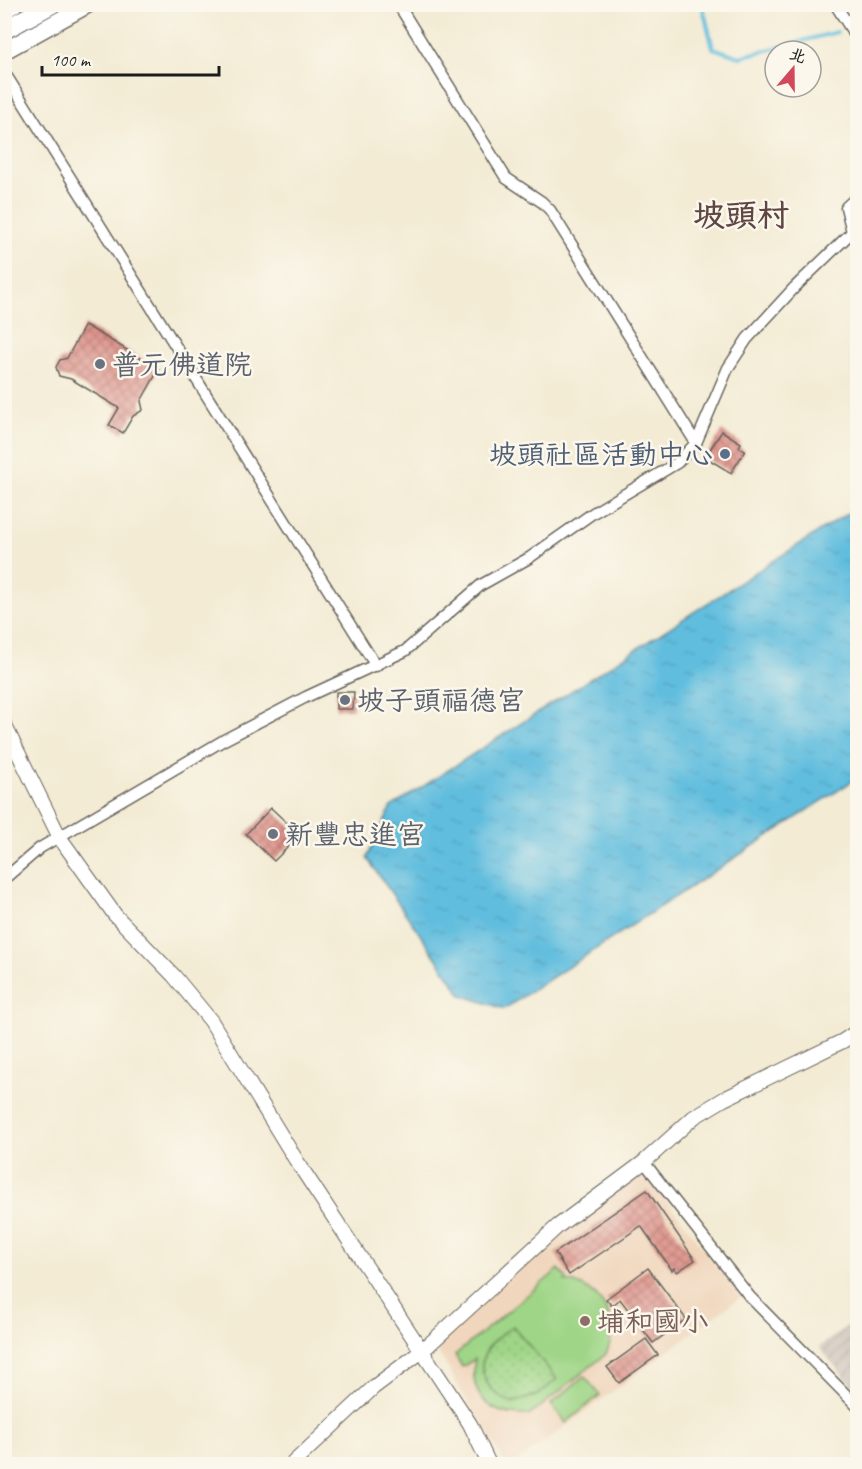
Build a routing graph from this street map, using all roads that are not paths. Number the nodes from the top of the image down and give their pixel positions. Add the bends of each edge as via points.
1 (13, 4) edge
2 (51, 4) edge
3 (89, 4) edge
4 (398, 4) edge
5 (835, 4) edge
6 (4, 9) edge
7 (4, 30) edge
8 (858, 40) edge
9 (4, 51) edge
10 (4, 72) edge
11 (858, 196) edge
12 (696, 443) junction
13 (376, 666) junction
14 (4, 724) edge
15 (60, 838) junction
16 (4, 879) edge
17 (858, 1030) edge
18 (645, 1162) junction
19 (422, 1351) junction
20 (858, 1407) edge
21 (292, 1464) edge
22 (489, 1464) edge

1 - 6 highway
2 - 7 highway
3 - 9 main road
4 - 12 street via 506,178 550,210
5 - 8 street
10 - 13 street
11 - 12 street via 846,207 852,232 747,339 728,368
12 - 13 street via 677,463 481,585 405,651
13 - 15 street via 224,740
14 - 15 street
15 - 16 street via 40,848
15 - 19 street via 115,915 211,1021 296,1160
17 - 18 street via 694,1117
18 - 19 street via 558,1226
18 - 20 street via 750,1297
19 - 21 street via 374,1387
19 - 22 street via 470,1424

